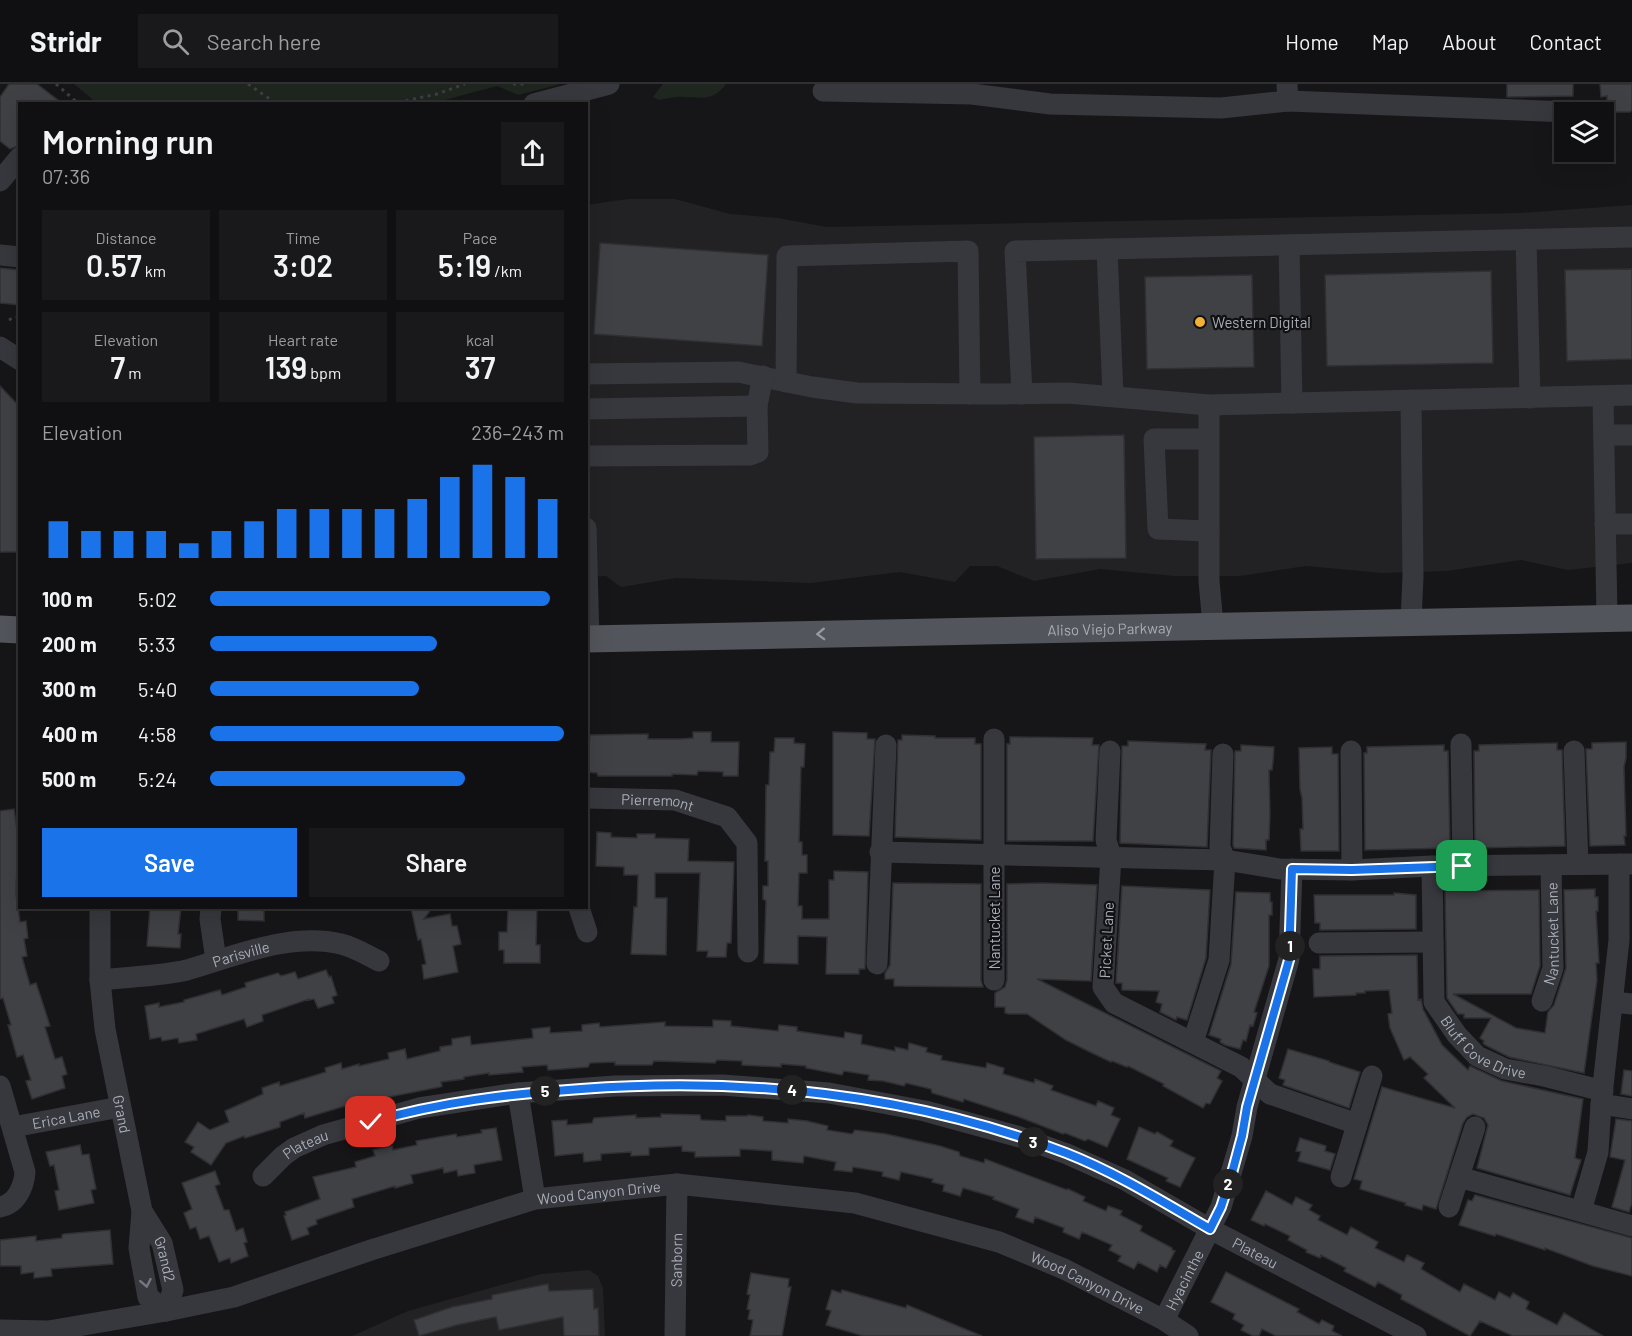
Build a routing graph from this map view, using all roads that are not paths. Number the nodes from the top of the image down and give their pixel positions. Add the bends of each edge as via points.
1 (609, 84) edge
2 (823, 91) dead end
3 (1287, 92) edge
4 (542, 102) edge
5 (1554, 111) edge
6 (11, 158) edge
7 (0, 181) edge
8 (1632, 237) edge
9 (1526, 239) junction
10 (1289, 245) junction
11 (1107, 249) junction
12 (0, 255) edge
13 (18, 257) edge
14 (18, 343) edge
15 (0, 346) edge
16 (18, 359) edge
17 (588, 374) edge
18 (763, 376) junction
19 (786, 382) junction
20 (970, 394) junction
21 (1022, 394) junction
22 (1632, 395) edge
23 (1113, 396) junction
24 (1603, 396) junction
25 (1530, 398) junction
26 (1411, 400) junction
27 (1292, 403) junction
28 (1209, 405) junction
29 (757, 406) junction
30 (588, 409) edge
31 (1604, 435) junction
32 (1632, 435) edge
33 (1208, 439) junction
34 (588, 456) edge
35 (1605, 524) junction
36 (1632, 524) edge
37 (1209, 531) junction
38 (1619, 618) edge
39 (1411, 621) junction
40 (1213, 625) junction
41 (0, 629) edge
42 (18, 630) edge
43 (588, 639) edge
44 (994, 739) dead end
45 (1461, 744) dead end
46 (886, 745) dead end
47 (1110, 751) dead end
48 (1574, 751) dead end
49 (1351, 752) dead end
50 (1223, 754) dead end
51 (588, 798) edge
52 (880, 852) junction
53 (994, 856) junction
54 (1111, 857) junction
55 (1225, 860) junction
56 (1578, 864) junction
57 (1625, 864) edge
58 (1551, 865) junction
59 (1432, 866) junction
60 (1462, 866) junction
61 (1292, 869) junction
62 (1352, 870) junction
63 (100, 909) edge
64 (211, 909) edge
65 (579, 909) edge
66 (587, 932) dead end
67 (1433, 942) junction
68 (1319, 944) dead end
69 (748, 952) dead end
70 (216, 960) junction
71 (379, 961) dead end
72 (877, 964) dead end
73 (100, 980) junction
74 (994, 980) dead end
75 (1542, 1000) dead end
76 (1623, 1003) edge
77 (1193, 1042) junction
78 (1372, 1076) dead end
79 (1255, 1080) junction
80 (0, 1086) edge
81 (518, 1093) junction
82 (1602, 1097) junction
83 (120, 1107) junction
84 (1632, 1109) edge
85 (1357, 1124) junction
86 (13, 1127) junction
87 (1475, 1127) dead end
88 (263, 1176) dead end
89 (1341, 1177) dead end
90 (1459, 1177) junction
91 (677, 1184) junction
92 (535, 1199) junction
93 (8, 1202) edge
94 (1449, 1207) dead end
95 (1581, 1212) junction
96 (1632, 1226) edge
97 (1210, 1229) junction
98 (166, 1311) junction
99 (1164, 1320) junction
100 (0, 1330) edge
101 (675, 1336) edge
102 (1188, 1336) edge
103 (1416, 1336) edge

1 - 4 street
2 - 3 street via 972,94 1050,104 1221,108
3 - 5 street
6 - 7 street
8 - 9 street
9 - 10 street
9 - 25 street
10 - 11 street
10 - 27 street
11 - 21 street via 1016,251
11 - 23 street
12 - 13 street
14 - 15 street
15 - 16 street
17 - 18 street via 738,372
18 - 19 street
18 - 29 street
19 - 20 street via 857,393
19 - 20 street via 787,256 968,251
20 - 21 street
21 - 23 street
22 - 24 street
23 - 28 street
24 - 25 street
24 - 31 street
25 - 26 street
26 - 27 street
26 - 39 street
27 - 28 street
28 - 33 street
29 - 30 street
29 - 34 street via 758,452 750,455
31 - 32 street
31 - 35 street
33 - 37 street
33 - 37 street via 1154,439 1158,529
35 - 36 street
35 - 38 street
37 - 40 street
38 - 39 main road, Aliso Viejo Parkway
39 - 40 main road, Aliso Viejo Parkway
40 -> 43 main road, Aliso Viejo Parkway
41 - 42 main road
44 - 53 street, Nantucket Lane
45 - 60 street
46 - 52 street
47 - 54 street via 1106,840
48 - 56 street
49 - 62 street
50 - 55 street via 1220,847
51 - 69 street, Pierremont via 675,800 727,817 747,843
52 - 53 street, Nantucket Lane
52 - 72 street
53 - 54 street, Nantucket Lane
53 - 74 street, Nantucket Lane
54 - 55 street, Nantucket Lane
54 - 77 street, Picket Lane via 1103,987 1114,1003
55 - 61 street, Nantucket Lane
55 - 77 street via 1219,960
56 - 57 street, Nantucket Lane
56 - 58 street, Nantucket Lane
57 - 76 street via 1619,940
58 - 60 street, Nantucket Lane
58 - 75 street, Nantucket Lane via 1553,968
59 - 60 street, Nantucket Lane
59 - 62 street, Nantucket Lane
59 - 67 street, Bluff Cove Drive
61 - 62 street, Nantucket Lane
61 - 79 street via 1289,960
63 - 73 street, Grand
64 - 70 street
65 - 66 street
67 - 68 street
67 - 82 street, Bluff Cove Drive via 1434,1002 1477,1056 1505,1069 1544,1076
70 - 71 street, Parisville via 310,940 343,944
70 - 73 street, Parisville via 185,970
73 - 83 street, Grand
76 - 82 street
77 - 79 street, Picket Lane via 1241,1067
78 - 85 street
79 - 85 street, Picket Lane via 1270,1094
79 - 97 street, Hyacinthe via 1232,1173
80 - 86 street
81 - 88 street, Plateau via 418,1108 323,1135 289,1152
81 - 92 street
81 - 97 street, Plateau via 615,1086 722,1085 830,1093 925,1111 1067,1154 1125,1180
82 - 84 street, Bluff Cove Drive
82 - 95 street via 1598,1152
83 - 86 street, Erica Lane
83 - 98 street, Grand via 142,1212 139,1248 148,1298
85 - 89 street
86 - 93 street via 25,1172 24,1186
87 - 90 street
90 - 94 street
90 - 95 street
91 - 92 street, Wood Canyon Drive
91 - 99 street, Wood Canyon Drive via 855,1203 999,1242 1064,1269
91 - 101 street, Sanborn
92 - 98 street, Wood Canyon Drive via 234,1297
95 - 96 street
97 - 99 street, Hyacinthe
97 - 103 street, Plateau
98 - 100 street, Wood Canyon Drive via 48,1331
99 - 102 street, Wood Canyon Drive

